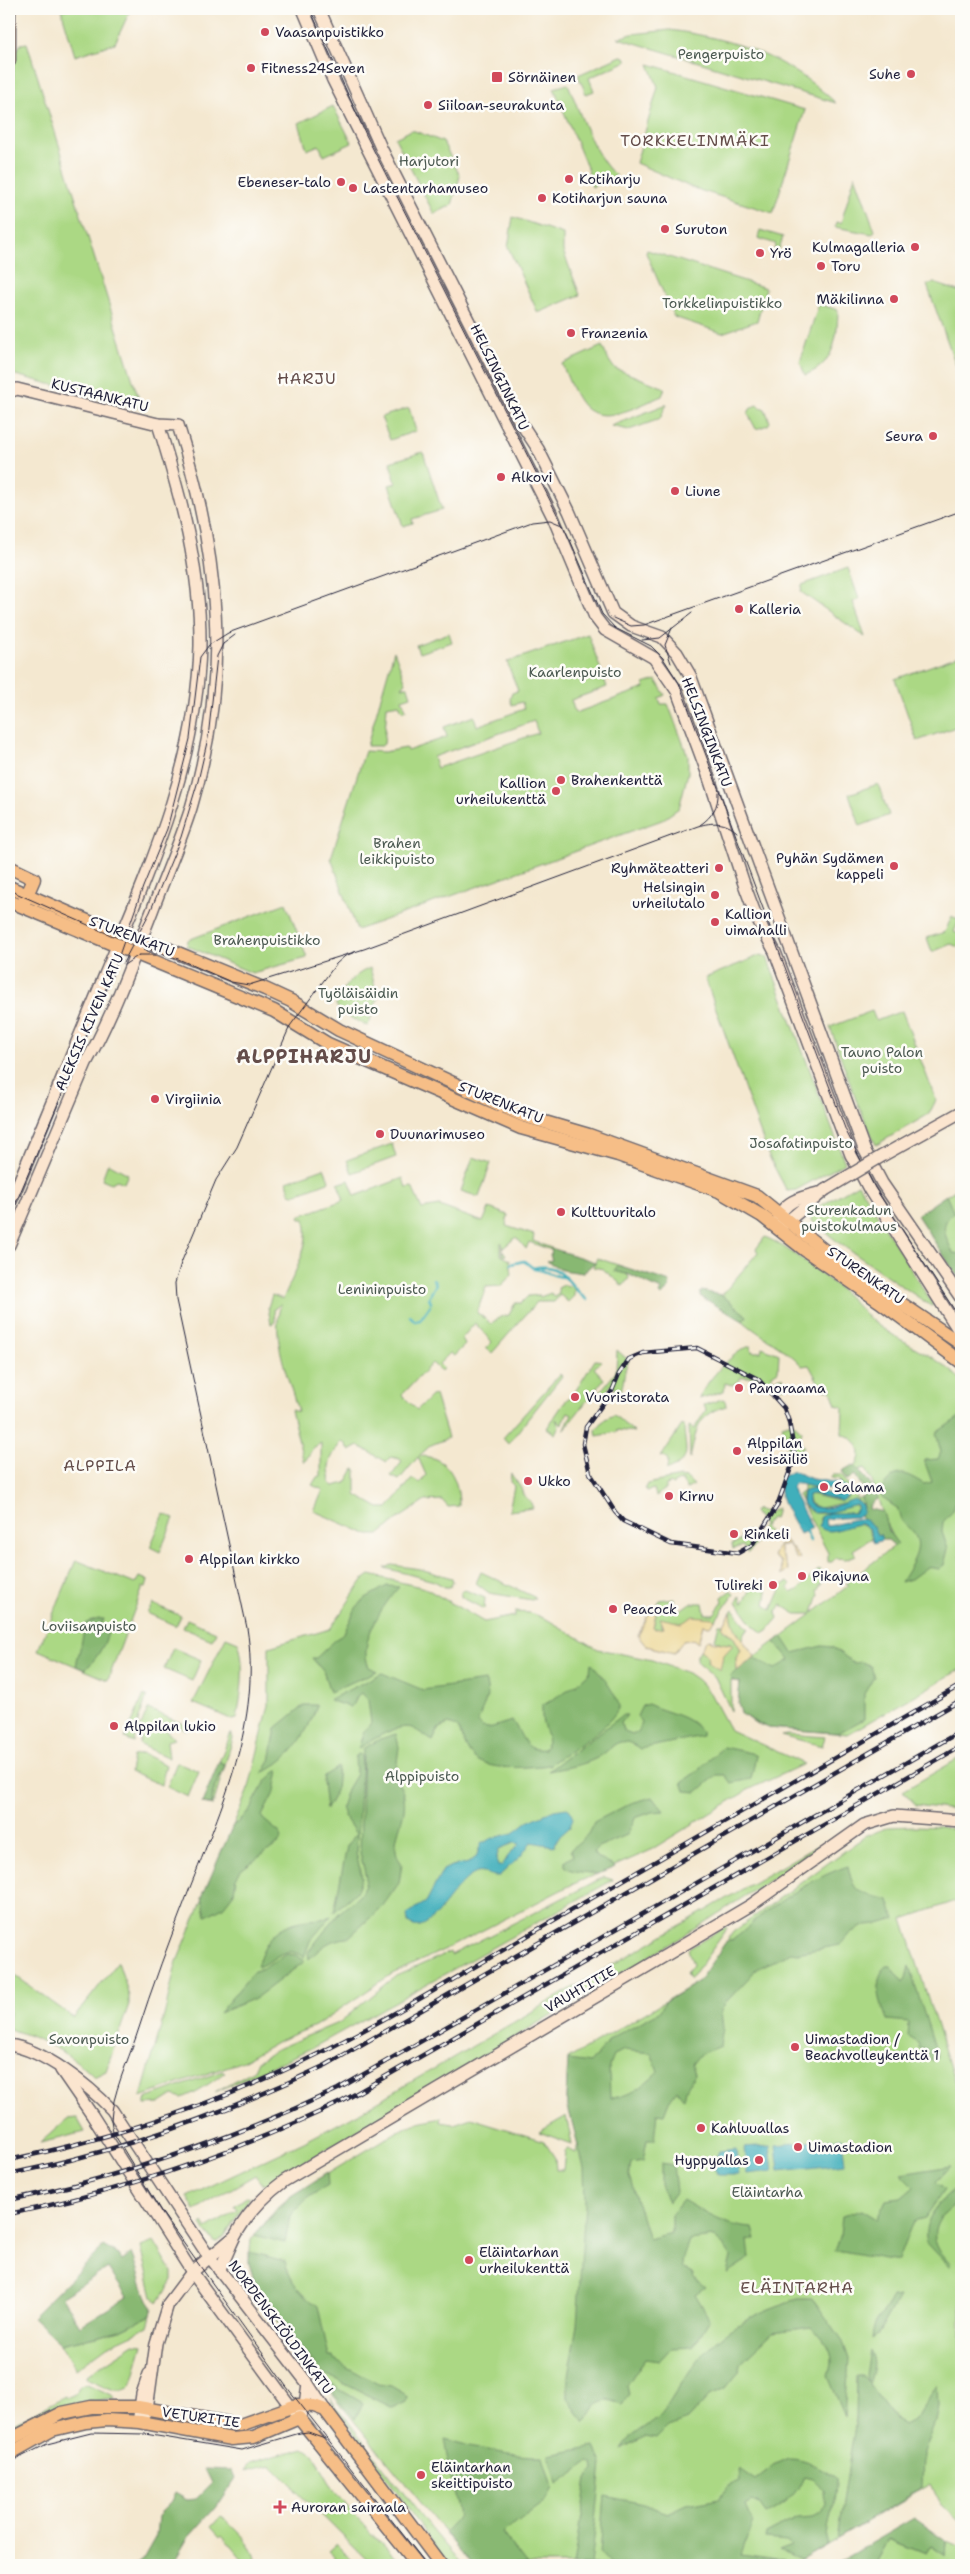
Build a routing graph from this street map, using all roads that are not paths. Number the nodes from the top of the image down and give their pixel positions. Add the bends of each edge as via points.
1 (302, 9) edge
2 (319, 9) edge
3 (9, 12) edge
4 (9, 61) edge
5 (11, 387) edge
6 (158, 424) junction
7 (178, 425) joint
8 (9, 867) edge
9 (9, 887) edge
10 (27, 894) junction
11 (9, 901) edge
12 (22, 907) junction
13 (122, 935) junction
14 (141, 940) junction
15 (117, 947) junction
16 (136, 954) junction
17 (961, 1112) edge
18 (823, 1191) junction
19 (9, 1206) edge
20 (779, 1212) junction
21 (789, 1222) junction
22 (777, 1228) junction
23 (9, 1245) edge
24 (961, 1298) edge
25 (961, 1334) edge
26 (961, 1344) edge
27 (961, 1362) edge
28 (961, 1821) edge
29 (9, 2045) edge
30 (60, 2069) junction
31 (234, 2237) junction
32 (210, 2258) junction
33 (219, 2270) junction
34 (192, 2272) junction
35 (308, 2384) junction
36 (305, 2404) junction
37 (290, 2407) junction
38 (142, 2408) junction
39 (325, 2410) junction
40 (300, 2418) junction
41 (140, 2422) junction
42 (9, 2440) edge
43 (9, 2454) edge
44 (418, 2565) edge
45 (441, 2565) edge

1 - 25 main road, HELSINGINKATU via 333,80 552,517 595,617 605,630 654,658 677,691 750,900 776,952 851,1154
2 - 24 main road, HELSINGINKATU via 382,150 519,420 563,499 613,613 631,626 662,637 677,653 690,675 861,1142 882,1183
3 - 4 main road
5 - 6 main road, KUSTAANKATU
6 - 7 main road, KUSTAANKATU
6 - 13 main road, ALEKSIS KIVEN KATU via 188,528 196,579 200,647 181,779 163,835
7 - 14 main road, ALEKSIS KIVEN KATU via 208,540 217,622 216,661 211,718 197,787
8 - 10 main road via 34,879
9 - 10 main road, STURENKATU
10 - 12 main road
10 - 13 main road, STURENKATU
11 - 12 main road, STURENKATU
12 - 15 main road, STURENKATU
13 - 14 main road, STURENKATU
13 - 15 main road, ALEKSIS KIVEN KATU
14 - 16 main road, ALEKSIS KIVEN KATU
14 - 20 main road, STURENKATU via 188,956 291,1001 339,1030 520,1114 730,1185 757,1196
15 - 16 main road, STURENKATU
15 - 19 main road, ALEKSIS KIVEN KATU
16 - 22 main road, STURENKATU via 274,1011 328,1044 521,1128 618,1156 719,1192 758,1213
16 - 23 main road, ALEKSIS KIVEN KATU
17 - 18 main road, bridge
18 - 20 main road via 794,1201
18 - 21 main road
20 - 21 main road, STURENKATU
20 - 22 main road
21 - 22 main road
21 - 26 main road, STURENKATU via 830,1255
22 - 27 main road, STURENKATU
28 - 31 main road, VAUHTITIE via 894,1816 872,1821 852,1832 751,1905 284,2181 265,2195
29 - 30 main road, NORDENSKIÖLDINKATU via 26,2050
30 - 32 main road, NORDENSKIÖLDINKATU via 105,2102 121,2121
30 - 34 main road
31 - 32 main road, VAUHTITIE
31 - 33 main road, VAUHTITIE
32 - 33 main road, NORDENSKIÖLDINKATU
32 - 34 main road, VETURITIE
33 - 35 main road, NORDENSKIÖLDINKATU
34 - 37 main road
34 - 38 main road, VETURITIE via 168,2304 151,2371 151,2388
35 - 36 main road
35 - 39 main road, NORDENSKIÖLDINKATU
36 - 37 main road, VETURITIE
36 - 39 main road, VETURITIE
36 - 40 main road
37 - 38 main road, VETURITIE via 240,2425
37 - 40 main road
38 - 41 main road, VETURITIE
38 - 42 main road, VETURITIE via 108,2406 62,2413
39 - 45 main road, NORDENSKIÖLDINKATU
40 - 41 main road, VETURITIE via 254,2437 232,2439
40 - 44 main road
41 - 43 main road, VETURITIE via 107,2420 64,2426

